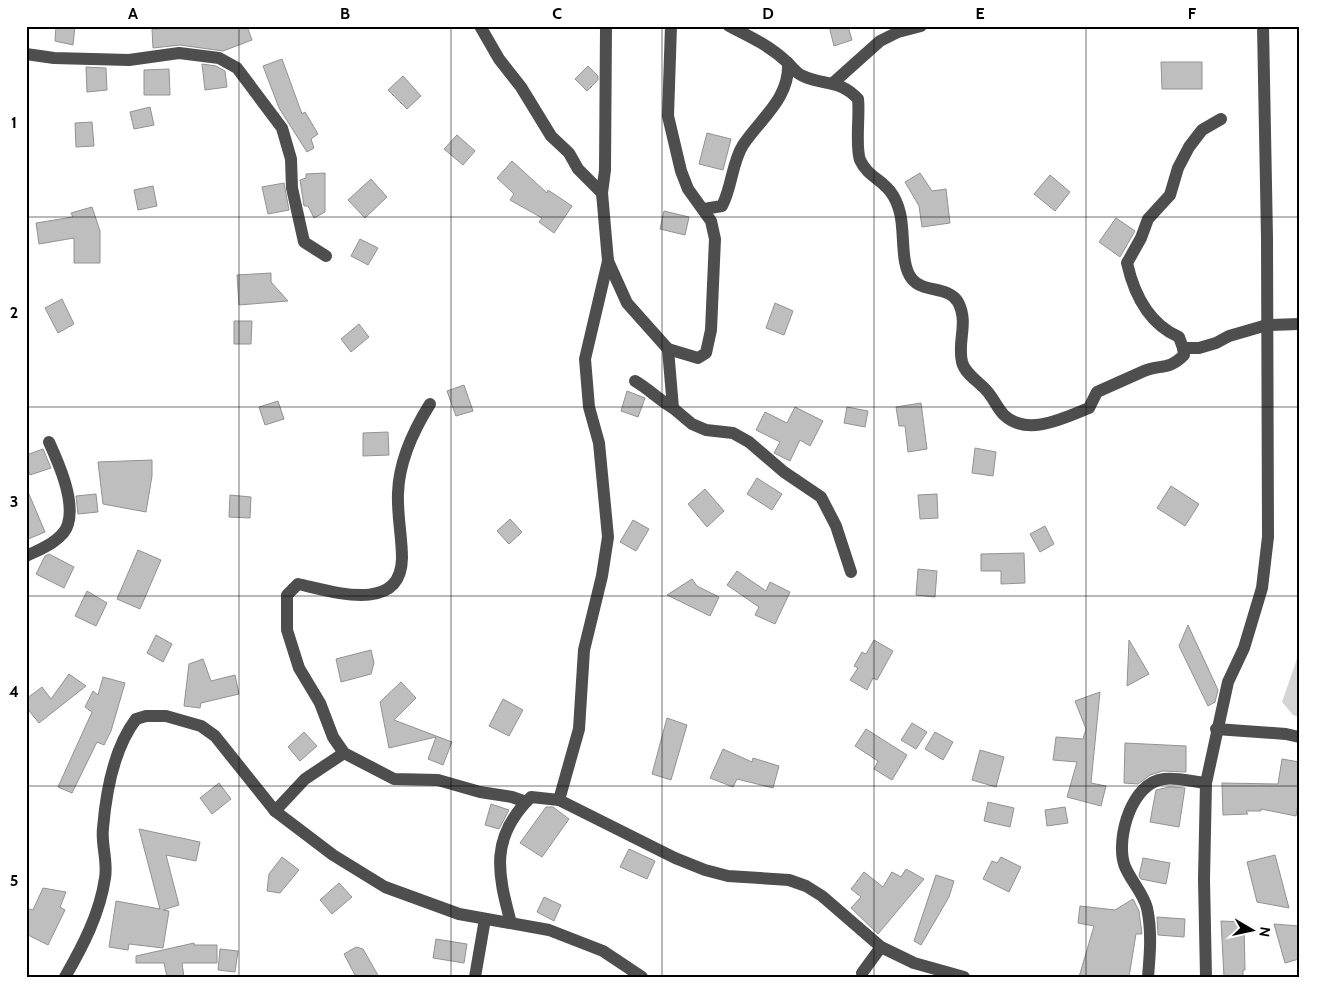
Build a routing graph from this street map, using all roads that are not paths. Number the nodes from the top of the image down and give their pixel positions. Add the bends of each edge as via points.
1 (480, 26) edge
2 (606, 26) edge
3 (671, 26) edge
4 (729, 26) edge
5 (922, 26) edge
6 (1263, 26) edge
7 (26, 54) edge
8 (788, 63) junction
9 (833, 82) junction
10 (1221, 119) dead end
11 (602, 193) junction
12 (704, 209) junction
13 (326, 256) dead end
14 (608, 261) junction
15 (1299, 324) edge
16 (1266, 325) junction
17 (1183, 348) junction
18 (668, 349) junction
19 (635, 381) dead end
20 (430, 404) dead end
21 (673, 408) junction
22 (49, 442) dead end
23 (26, 556) edge
24 (851, 572) dead end
25 (1216, 729) junction
26 (1299, 737) edge
27 (344, 753) junction
28 (1206, 783) junction
29 (559, 800) junction
30 (526, 802) junction
31 (275, 811) junction
32 (485, 919) junction
33 (511, 923) junction
34 (881, 947) junction
35 (862, 972) dead end
36 (65, 977) edge
37 (474, 977) edge
38 (642, 977) edge
39 (964, 977) edge
40 (1148, 977) edge
41 (1206, 977) edge

1 - 11 street via 551,136 569,154 578,170
2 - 11 street
3 - 12 street via 668,116 680,172 688,189
4 - 8 street via 761,41
5 - 9 street via 880,41
6 - 16 street via 1268,238
7 - 13 street via 130,60 178,53 219,58 237,68 282,128 291,159 292,188 304,242
8 - 9 street via 802,76
8 - 12 street via 786,86 743,145 722,206
9 - 17 street via 849,89 858,99 859,157 865,169 889,188 896,198 903,231 906,272 925,288 942,291 957,299 964,314 962,362 968,374 995,399 1002,414 1017,424 1032,426 1069,416 1089,408 1097,392 1146,370 1162,369 1177,362 1184,355
10 - 17 street via 1202,130 1189,147 1170,195 1148,219 1127,263 1131,282 1147,314 1163,330 1178,337
11 - 14 street
12 - 18 street via 712,221 715,239 709,342 706,353 698,358
14 - 18 street via 627,302
14 - 29 street via 585,359 589,407 599,443 608,537 584,650 580,729
15 - 16 street
16 - 17 street via 1199,348
16 - 25 street via 1268,537 1262,588 1244,648 1228,682
18 - 21 street
19 - 21 street
20 - 27 street via 415,426 401,471 398,493 402,561 398,578 392,586 374,594 357,596 298,584 287,594 287,630 299,668 320,703 333,738
21 - 24 street via 699,427 733,433 749,442 784,472 821,497 836,526
22 - 23 street via 62,471 69,504 68,525 59,537
25 - 26 street
25 - 28 street
27 - 30 street via 394,779 438,780
27 - 31 street via 305,779
28 - 40 street via 1164,778 1151,784 1134,801 1123,828 1124,863 1147,907 1151,942
28 - 41 street
29 - 30 street via 531,797
29 - 34 street via 705,870 728,876 789,880 806,886
30 - 33 street via 515,812 499,860 501,888
31 - 32 street via 333,855 385,887 459,914
31 - 36 street via 215,736 202,726 166,716 136,719 122,743 111,778 103,829 103,885 93,920
32 - 33 street
32 - 37 street
33 - 38 street via 549,930 603,951
34 - 35 street
34 - 39 street via 914,963

